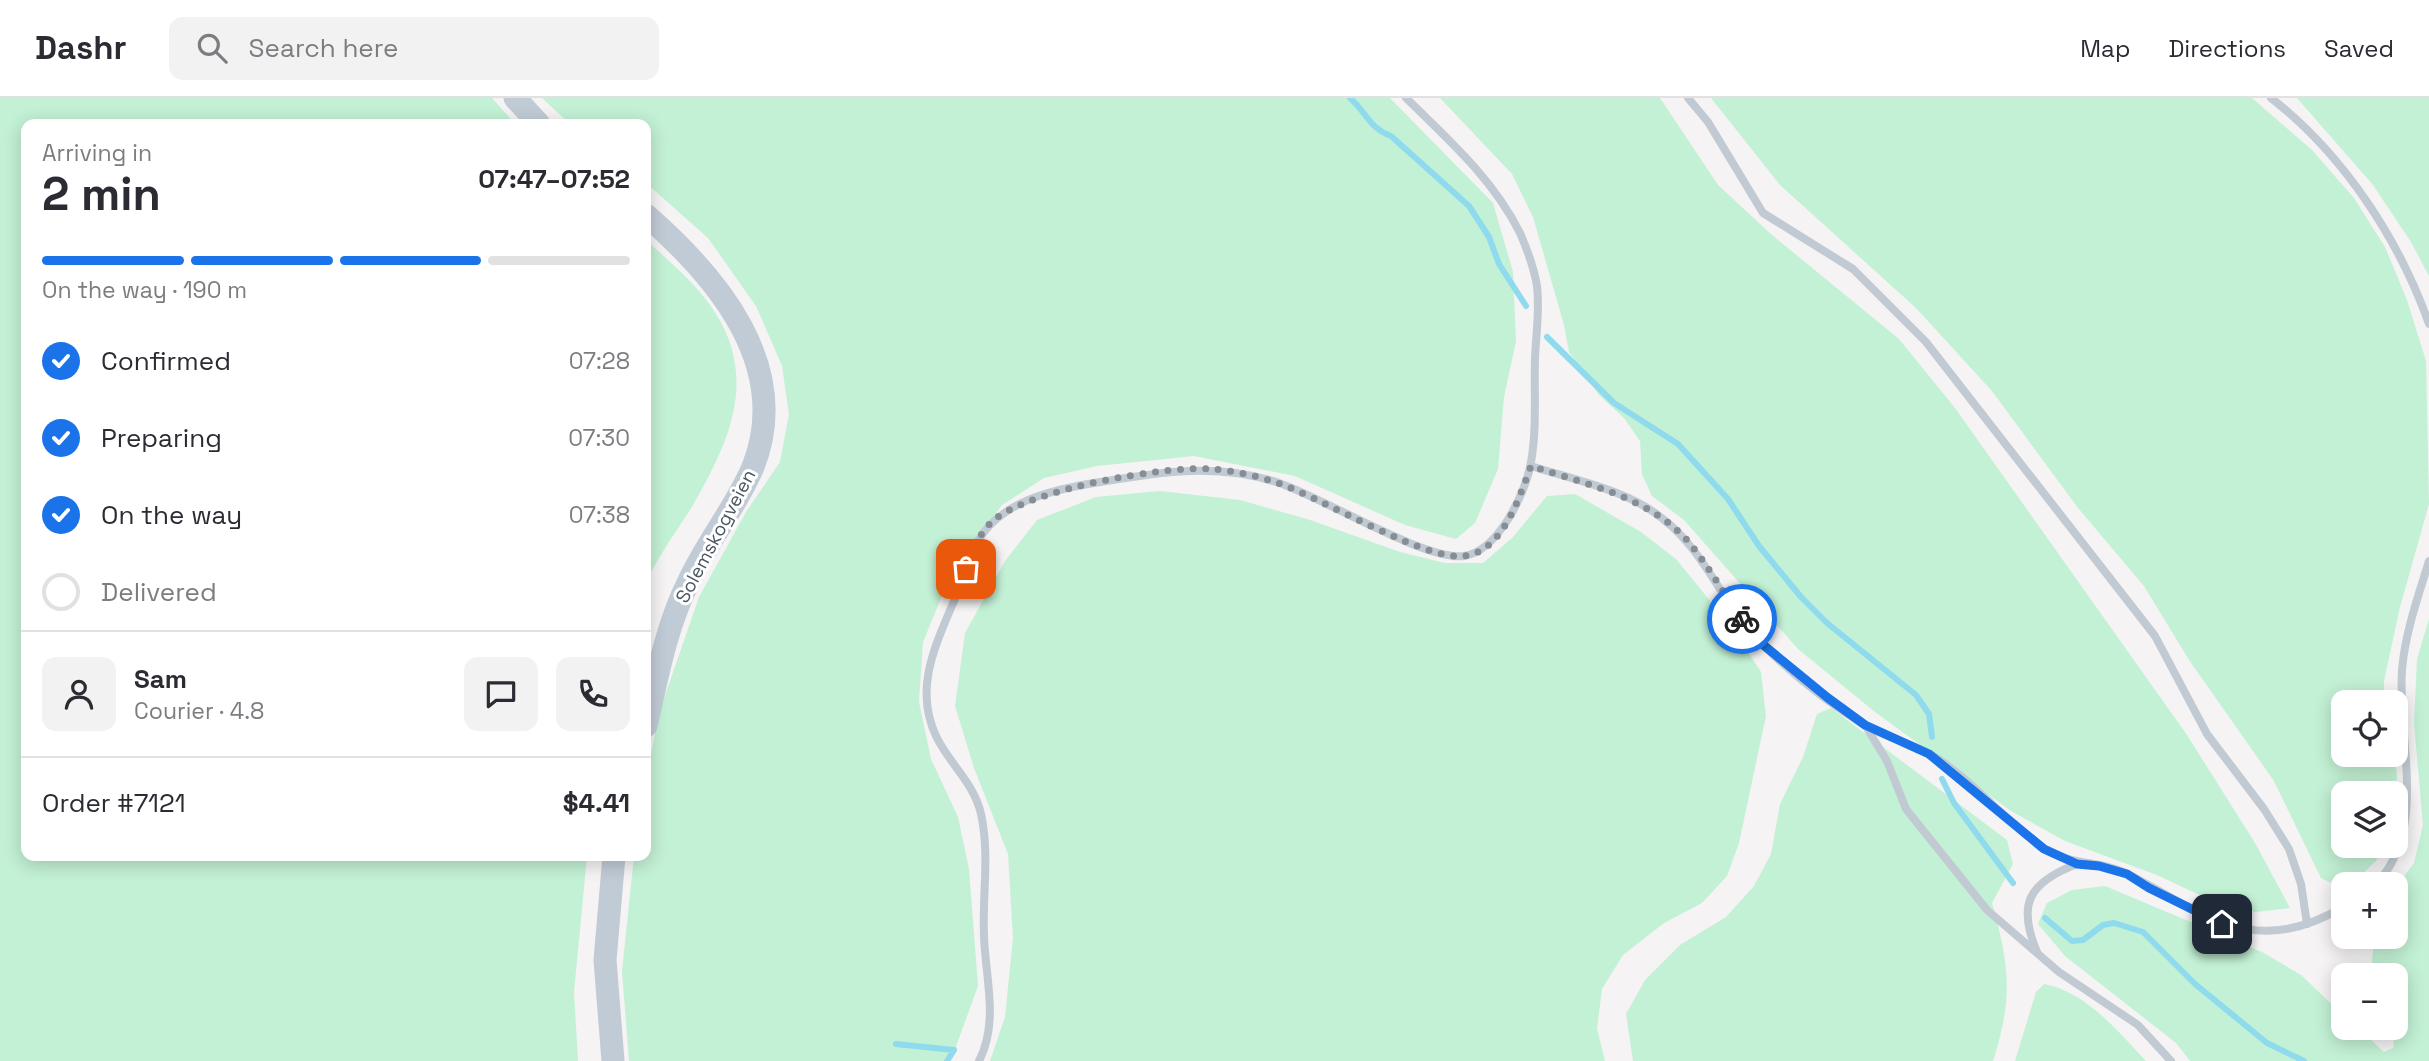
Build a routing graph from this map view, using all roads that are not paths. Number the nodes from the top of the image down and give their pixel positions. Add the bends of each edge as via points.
1 (514, 98) edge
2 (1406, 98) edge
3 (1688, 98) edge
4 (2271, 98) edge
5 (534, 119) edge
6 (651, 220) edge
7 (2429, 324) edge
8 (1531, 466) junction
9 (2429, 561) edge
10 (651, 707) edge
11 (1865, 725) junction
12 (614, 861) edge
13 (2077, 864) junction
14 (2386, 872) edge
15 (2331, 913) edge
16 (2307, 924) junction
17 (2038, 954) junction
18 (613, 1061) edge
19 (979, 1061) edge
20 (2171, 1061) edge

1 - 5 street
2 - 8 lane via 1493,190 1521,234 1534,272 1539,305
3 - 16 lane via 1708,122 1763,213 1853,269 1926,342 2155,636 2207,734 2290,849
4 - 7 lane via 2301,124 2362,195 2407,270
6 - 10 street, Solemskogveien via 694,262 737,318 760,372 765,412 753,467 695,566 677,607
8 - 11 lane via 1631,500 1662,517 1687,541 1761,643
8 - 19 lane via 1505,525 1486,547 1465,556 1426,550 1277,482 1210,469 1072,487 1018,505 987,527 975,545 937,639 925,691 934,733 981,811 990,1011
9 - 14 lane via 2403,667 2409,824 2399,855
11 - 13 lane via 1929,754 2025,835 2057,857
11 - 17 lane via 1887,761 1906,809 1987,910
12 - 18 street via 605,960
13 - 16 lane via 2127,874 2238,930
13 - 17 lane via 2043,880 2030,897 2027,926
15 - 16 lane
17 - 20 lane via 2138,1025

